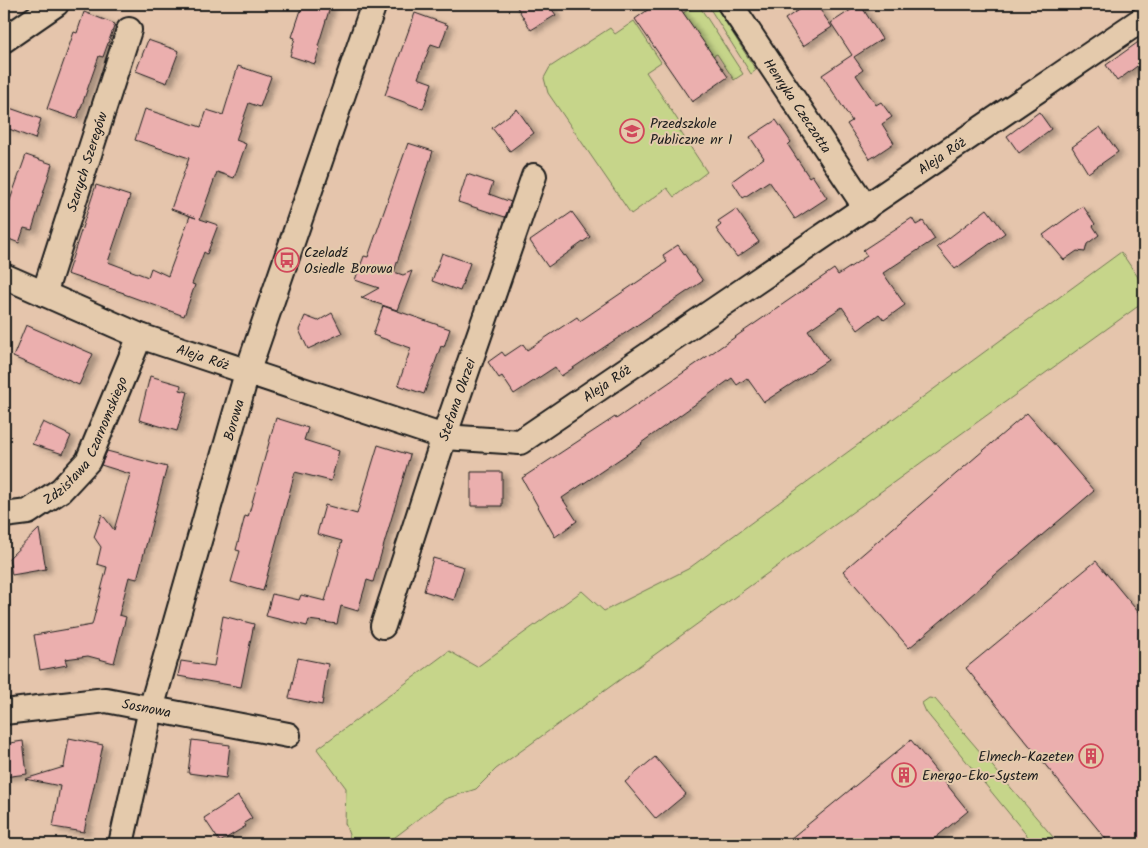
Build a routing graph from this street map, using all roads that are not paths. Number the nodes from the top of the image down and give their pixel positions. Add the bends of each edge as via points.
1 (56, 4) edge
2 (374, 4) edge
3 (730, 4) edge
4 (1144, 18) edge
5 (129, 30) dead end
6 (4, 40) edge
7 (534, 176) dead end
8 (866, 208) junction
9 (4, 276) edge
10 (44, 294) junction
11 (140, 336) junction
12 (247, 373) junction
13 (444, 437) junction
14 (4, 515) edge
15 (383, 626) dead end
16 (150, 708) junction
17 (4, 712) edge
18 (288, 735) dead end
19 (121, 844) edge

1 - 6 street
2 - 12 street, Borowa
3 - 8 street, Henryka Czeczotta
4 - 8 street, Aleja Róż
5 - 10 street, Szarych Szeregów
7 - 13 street, Stefana Okrzei
8 - 13 street, Aleja Róż via 520,442
9 - 10 street, Aleja Róż
10 - 11 street, Aleja Róż
11 - 12 street, Aleja Róż
11 - 14 street, Zdzisława Czarnomskiego via 88,462 61,490 28,512
12 - 13 street, Aleja Róż
12 - 16 street, Borowa
13 - 15 street, Stefana Okrzei
16 - 17 street, Sosnowa via 106,700
16 - 18 street, Sosnowa
16 - 19 street, Borowa

